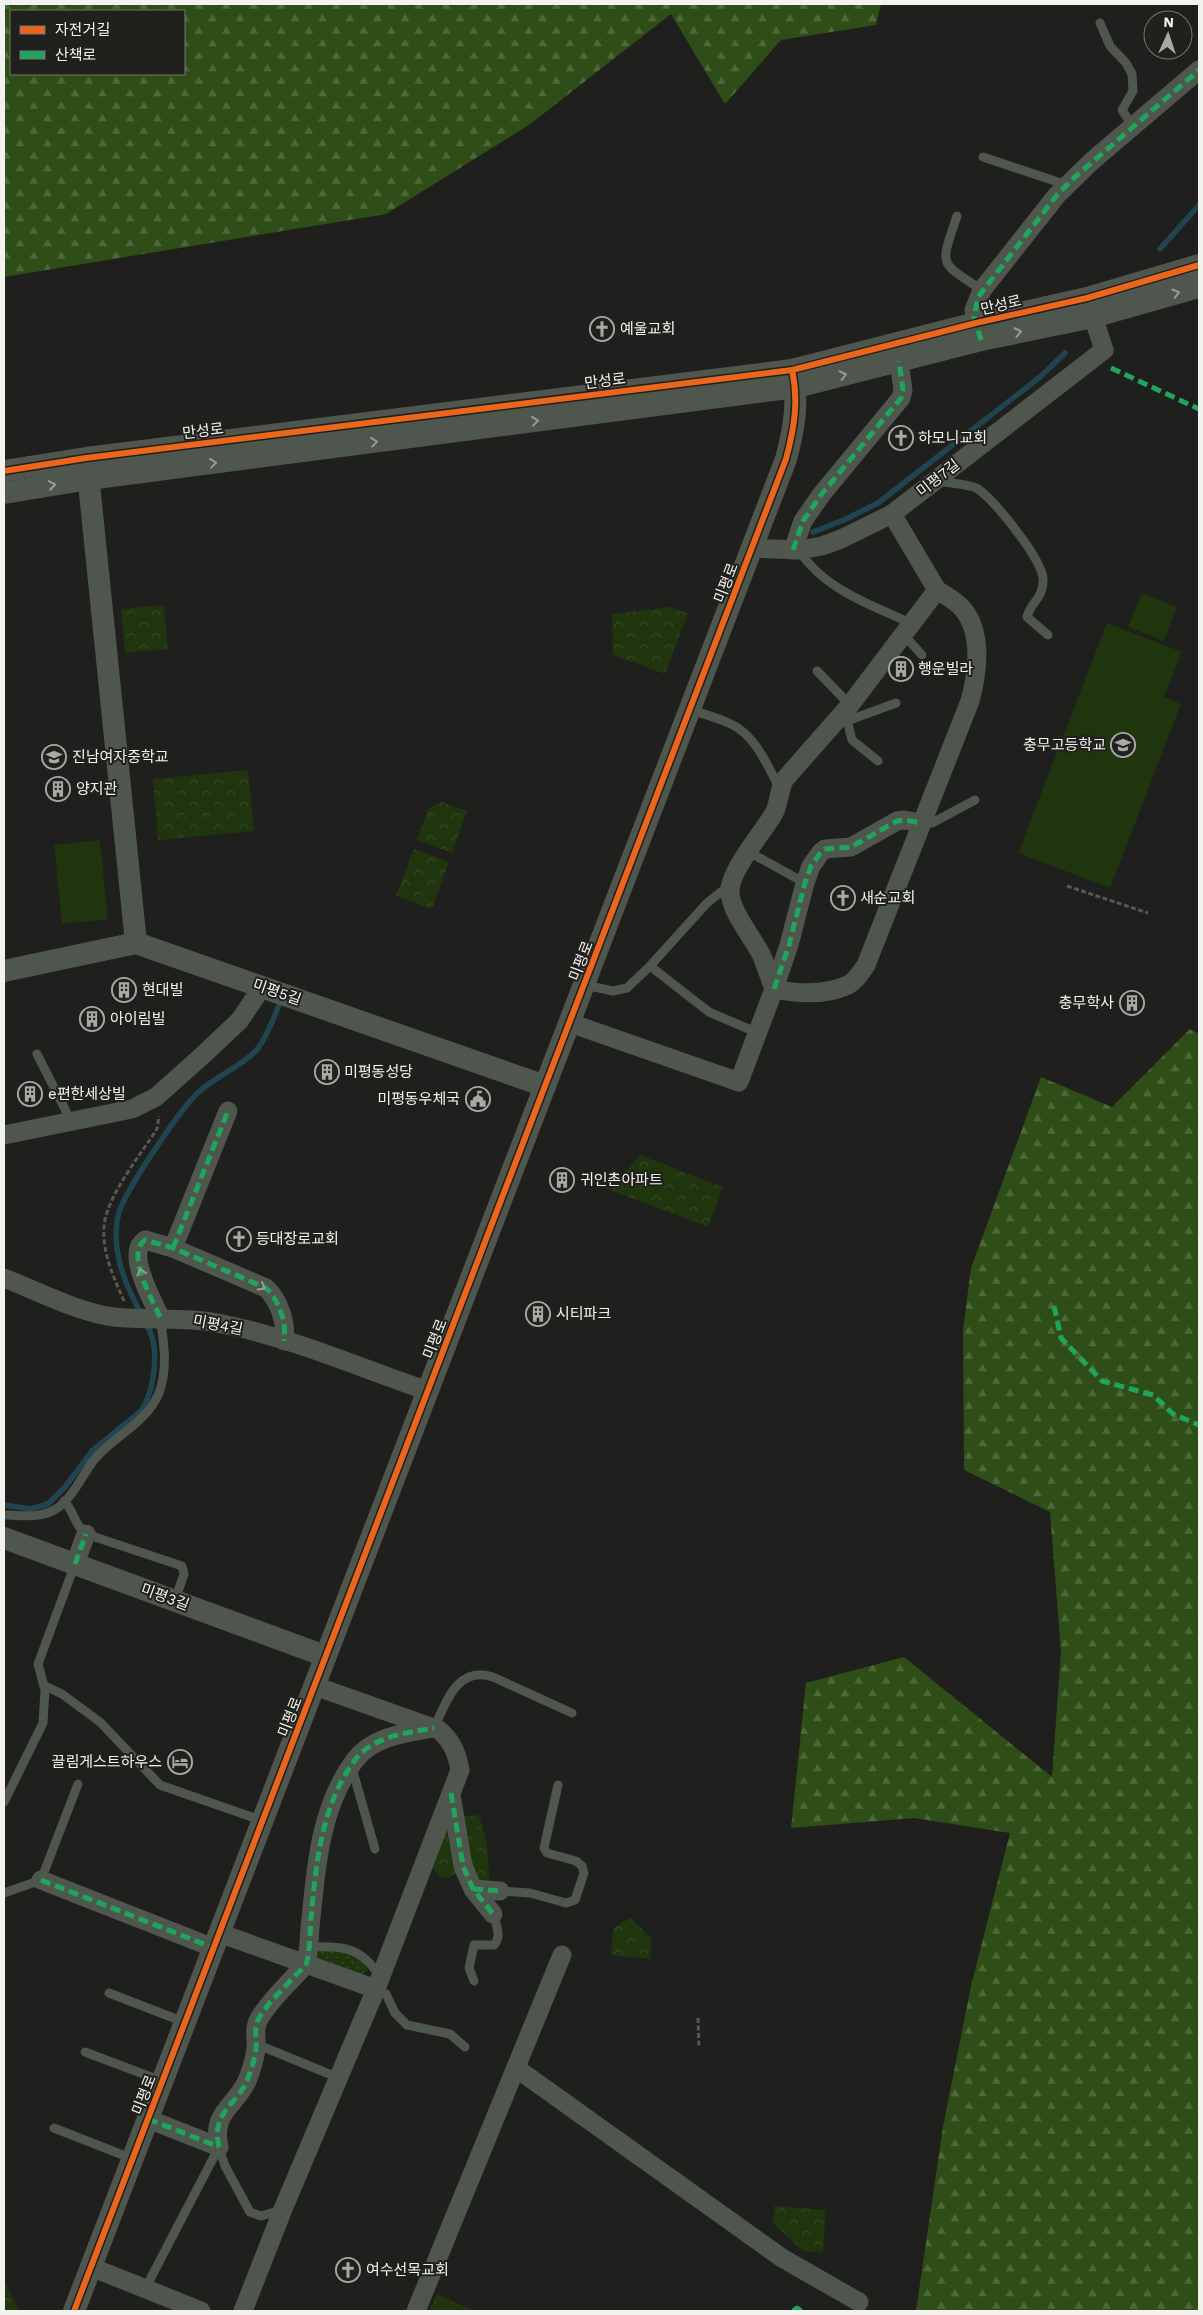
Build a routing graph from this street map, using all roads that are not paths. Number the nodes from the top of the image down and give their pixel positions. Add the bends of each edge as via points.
1 (1100, 23) dead end
2 (1199, 70) edge
3 (1133, 126) junction
4 (982, 156) dead end
5 (1067, 185) junction
6 (956, 216) dead end
7 (1199, 265) edge
8 (1199, 287) edge
9 (982, 290) junction
10 (1090, 307) junction
11 (978, 332) junction
12 (899, 361) junction
13 (794, 379) junction
14 (88, 469) junction
15 (4, 471) edge
16 (934, 481) junction
17 (4, 493) edge
18 (892, 514) junction
19 (753, 548) junction
20 (796, 550) junction
21 (937, 590) junction
22 (907, 629) junction
23 (1048, 635) dead end
24 (922, 655) dead end
25 (817, 671) dead end
26 (896, 704) dead end
27 (690, 710) junction
28 (847, 712) junction
29 (878, 761) dead end
30 (780, 787) junction
31 (976, 800) dead end
32 (922, 823) junction
33 (749, 852) junction
34 (805, 883) junction
35 (730, 885) junction
36 (136, 943) junction
37 (650, 966) junction
38 (4, 971) edge
39 (584, 985) junction
40 (262, 987) junction
41 (774, 988) junction
42 (570, 1023) junction
43 (758, 1033) junction
44 (37, 1054) dead end
45 (545, 1086) junction
46 (228, 1111) dead end
47 (71, 1121) junction
48 (4, 1135) edge
49 (173, 1248) junction
50 (4, 1278) edge
51 (157, 1318) junction
52 (284, 1341) junction
53 (428, 1391) junction
54 (64, 1501) junction
55 (4, 1515) edge
56 (86, 1534) junction
57 (7, 1543) edge
58 (75, 1564) junction
59 (175, 1601) junction
60 (326, 1656) junction
61 (45, 1686) junction
62 (315, 1686) junction
63 (572, 1713) dead end
64 (434, 1728) junction
65 (351, 1766) junction
66 (78, 1784) dead end
67 (558, 1785) dead end
68 (451, 1793) junction
69 (4, 1802) edge
70 (263, 1821) junction
71 (375, 1849) dead end
72 (41, 1880) junction
73 (473, 1889) junction
74 (500, 1891) joint
75 (4, 1893) edge
76 (493, 1914) joint
77 (217, 1941) junction
78 (307, 1955) junction
79 (562, 1955) dead end
80 (474, 1981) dead end
81 (378, 1984) junction
82 (109, 1993) dead end
83 (184, 2022) junction
84 (256, 2044) junction
85 (465, 2047) dead end
86 (85, 2052) dead end
87 (516, 2068) junction
88 (338, 2078) junction
89 (162, 2081) junction
90 (148, 2119) junction
91 (54, 2128) dead end
92 (219, 2147) junction
93 (133, 2159) junction
94 (284, 2209) junction
95 (91, 2267) junction
96 (145, 2289) junction
97 (859, 2302) dead end
98 (74, 2311) edge
99 (200, 2311) edge
100 (243, 2311) edge
101 (416, 2311) edge

1 - 3 lane via 1110,46 1132,74 1133,91 1122,110
2 - 3 street
3 - 5 street
4 - 5 lane
5 - 9 street
6 - 9 lane via 945,252 946,262 952,270
7 - 10 street, 만성로
10 -> 8 street, 만성로
9 - 11 street via 974,310
10 - 11 street, 만성로
10 - 16 street, 미평7길 via 1104,350
11 - 12 street, 만성로
11 - 13 street, 만성로
13 -> 12 street, 만성로
12 - 20 street via 901,398 803,521
13 - 14 street, 만성로
13 - 19 street, 미평로 via 792,439
14 - 15 street, 만성로
17 -> 14 street, 만성로
14 - 36 street
16 - 18 street, 미평7길
16 - 23 lane via 977,488 1007,518 1043,578 1041,595 1027,618
18 - 20 street, 미평7길 via 841,539
18 - 21 street
19 - 20 street, 미평7길
19 - 27 street, 미평로
20 - 22 lane via 807,563 839,587
21 - 22 street
21 - 32 street via 962,606 970,620 975,633 977,669 970,701
22 - 24 lane
22 - 28 street
25 - 28 lane
26 - 28 lane
27 - 30 lane via 743,731 755,744
27 - 39 street, 미평로
28 - 29 lane via 852,740
28 - 30 street
30 - 33 street via 775,812
31 - 32 lane via 932,823
32 - 34 street via 897,821 851,848 826,849 811,866
32 - 41 street via 858,977 849,985 815,994 796,994
33 - 34 lane
33 - 35 street
34 - 41 street
35 - 37 lane via 707,903
35 - 41 street via 734,908 761,955
36 - 38 street
36 - 40 street, 미평5길
37 - 39 lane via 621,990
37 - 43 lane via 709,1012
39 - 42 street, 미평로
40 - 45 street, 미평5길
40 - 47 street via 236,1024 156,1097 132,1109
41 - 43 street
42 - 43 street via 739,1082
42 - 45 street, 미평로
44 - 47 lane
45 - 53 street, 미평로
46 - 49 street
47 - 48 street
51 -> 49 street via 141,1271 138,1251 147,1239
49 -> 52 street via 267,1289 285,1325
50 - 51 street, 미평4길 via 96,1314
51 - 52 street, 미평4길 via 213,1322
51 - 54 lane via 164,1367 155,1401 141,1419 95,1459
52 - 53 street, 미평4길
53 - 60 street, 미평로
54 - 55 lane via 55,1510 39,1516
54 - 56 lane
56 - 58 street
56 - 59 lane via 182,1566 184,1574
57 - 58 street, 미평3길
58 - 59 street, 미평3길
58 - 61 lane via 40,1657 39,1670
59 - 60 street, 미평3길
60 - 62 street, 미평로
61 - 69 lane via 42,1728
61 - 70 lane via 62,1694 100,1722 160,1785
62 - 64 street
62 - 70 street, 미평로
63 - 64 lane via 493,1677 479,1674 464,1679 455,1687
64 - 65 street via 393,1736 376,1743 360,1754
64 - 68 street via 448,1738 458,1757 460,1770
65 - 71 lane
65 - 78 street via 336,1792 321,1837
66 - 72 lane
67 - 74 lane via 544,1848 547,1854 576,1861 582,1866 584,1873 574,1900 566,1903 530,1893
68 - 73 street via 463,1866
68 - 81 street
70 - 77 street, 미평로
72 - 75 lane
72 - 77 street
73 - 74 street
73 - 76 street
76 - 80 lane via 497,1940 494,1944 474,1945 469,1968
77 - 78 street
77 - 83 street, 미평로
78 - 81 street
78 - 81 lane via 334,1946 356,1952 367,1959
78 - 84 street via 259,2018 255,2030
79 - 87 street
81 - 85 lane via 406,2025 450,2034
81 - 88 street
82 - 83 lane
83 - 89 street, 미평로
84 - 88 lane
84 - 92 street via 247,2080 220,2119
86 - 89 lane
87 - 97 street via 782,2258
87 - 101 street
88 - 94 street
89 - 90 street, 미평로
90 - 92 street
90 - 93 street, 미평로
91 - 93 lane
92 - 94 lane via 250,2212 261,2216
92 - 96 lane
93 - 95 street, 미평로
94 - 100 street
95 - 96 street
95 - 98 street, 미평로
96 - 99 street

